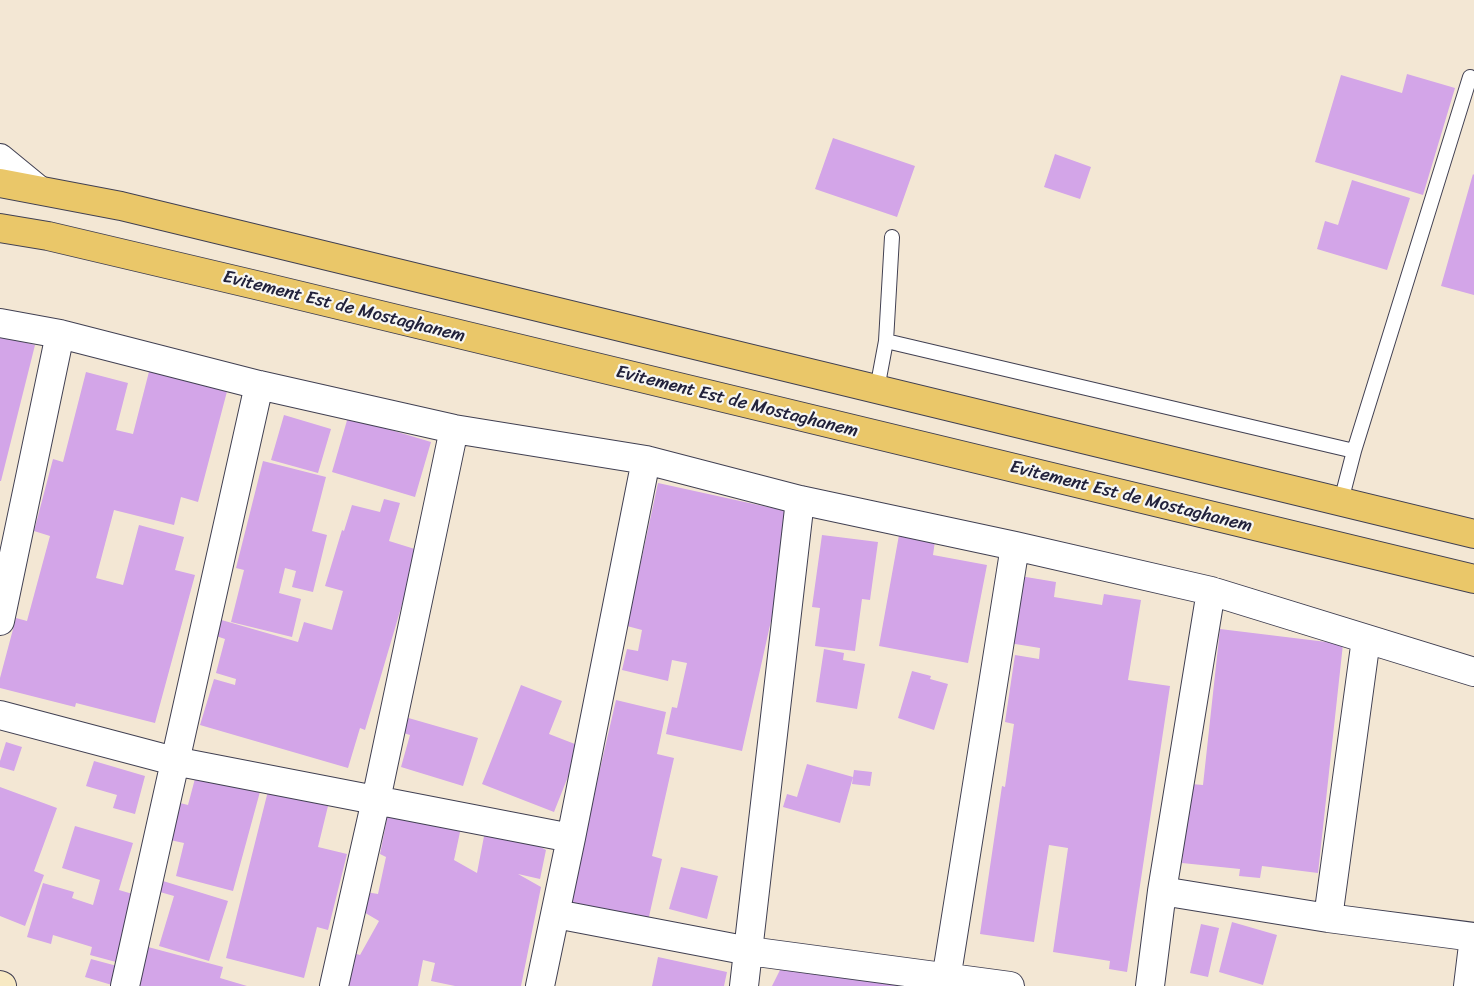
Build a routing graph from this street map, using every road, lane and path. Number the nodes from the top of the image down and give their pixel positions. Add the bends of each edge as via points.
1 (1470, 76) dead end
2 (0, 158) edge
3 (0, 183) edge
4 (39, 190) junction
5 (0, 228) edge
6 (892, 237) dead end
7 (0, 323) edge
8 (60, 334) junction
9 (886, 341) junction
10 (259, 384) junction
11 (877, 389) junction
12 (454, 429) junction
13 (1354, 451) junction
14 (646, 460) junction
15 (800, 500) junction
16 (1341, 501) junction
17 (1396, 516) junction
18 (1474, 520) edge
19 (1474, 534) edge
20 (1015, 546) junction
21 (1474, 579) edge
22 (1211, 591) junction
23 (0, 621) edge
24 (1366, 639) junction
25 (1474, 672) edge
26 (0, 714) edge
27 (174, 761) junction
28 (376, 800) junction
29 (571, 838) junction
30 (1162, 891) junction
31 (556, 914) junction
32 (1328, 918) junction
33 (1474, 937) edge
34 (749, 951) junction
35 (945, 982) edge
36 (125, 986) edge
37 (334, 986) edge
38 (540, 986) edge
39 (744, 986) edge
40 (1010, 986) edge
41 (1150, 986) edge
42 (1468, 986) edge

1 - 13 lane
2 - 4 street
3 - 4 highway
4 - 11 highway via 121,206
5 - 21 highway, Evitement Est de Mostaghanem via 48,236 250,284
6 - 9 lane
7 - 8 street
8 - 10 street
8 - 23 street
9 - 11 lane
9 - 13 lane
10 - 12 street
10 - 27 street
11 - 16 highway
12 - 14 street
12 - 28 street
13 - 16 lane
14 - 15 street
14 - 29 street
15 - 20 street
15 - 34 street
16 - 17 highway
17 - 18 highway
17 - 19 highway
20 - 22 street
20 - 35 street
22 - 24 street
22 - 30 street
24 - 25 street
24 - 32 street
26 - 27 street
27 - 28 street
27 - 36 street
28 - 29 street
28 - 37 street
29 - 31 street
30 - 32 street
30 - 41 street
31 - 34 street
31 - 38 street
32 - 33 street
33 - 42 street
34 - 35 street
34 - 39 street
35 - 40 street

